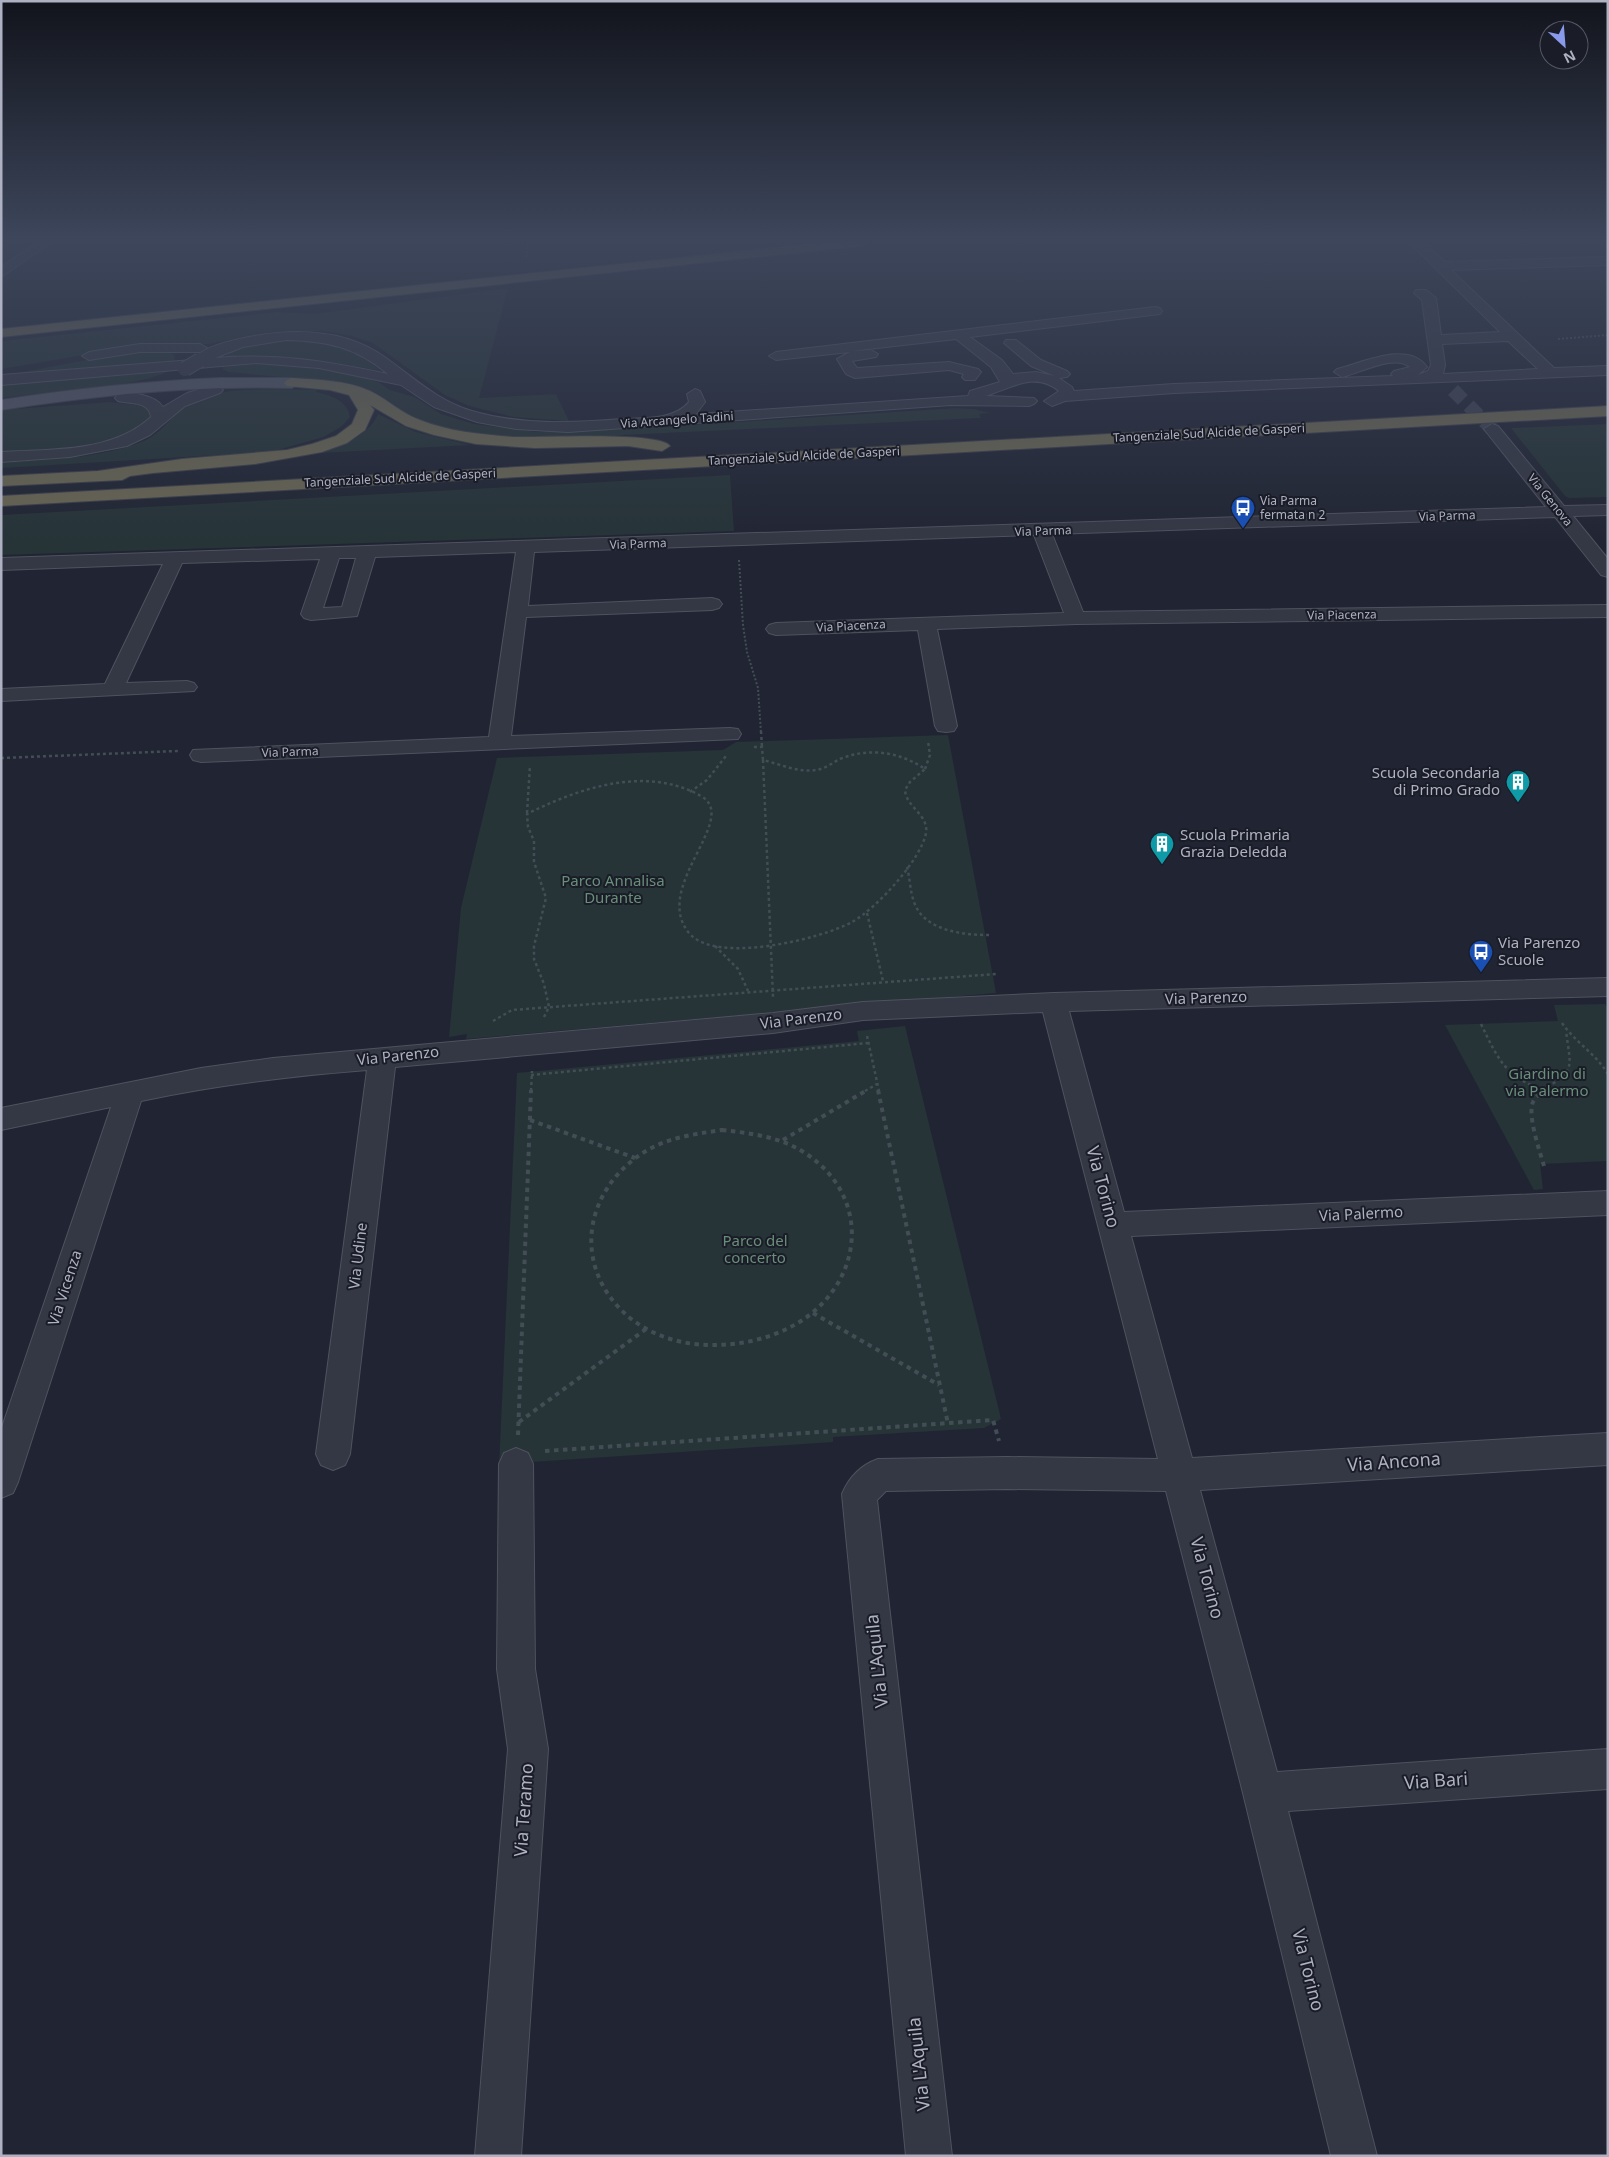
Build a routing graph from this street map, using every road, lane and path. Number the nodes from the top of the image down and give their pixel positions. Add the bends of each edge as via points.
1 (247, 343) edge
2 (343, 343) edge
3 (888, 343) edge
4 (921, 343) edge
5 (968, 343) edge
6 (1001, 343) edge
7 (1012, 343) edge
8 (1456, 343) edge
9 (1520, 343) edge
10 (239, 344) junction
11 (1436, 345) junction
12 (1012, 349) junction
13 (776, 356) dead end
14 (988, 358) junction
15 (212, 359) junction
16 (1608, 370) edge
17 (1234, 371) dead end
18 (1, 372) edge
19 (1550, 372) junction
20 (1503, 373) junction
21 (970, 377) dead end
22 (1423, 378) junction
23 (1, 380) edge
24 (1052, 380) junction
25 (292, 383) junction
26 (1007, 384) junction
27 (411, 385) junction
28 (1262, 386) junction
29 (1172, 389) junction
30 (215, 390) junction
31 (1130, 390) junction
32 (355, 392) junction
33 (695, 394) dead end
34 (123, 398) junction
35 (1062, 398) junction
36 (43, 399) junction
37 (951, 400) junction
38 (1029, 401) junction
39 (1, 406) edge
40 (789, 410) junction
41 (1608, 411) edge
42 (160, 418) junction
43 (664, 421) junction
44 (1492, 429) tunnel mouth
45 (682, 445) dead end
46 (662, 446) junction
47 (480, 456) dead end
48 (1, 458) edge
49 (322, 464) dead end
50 (96, 476) junction
51 (1, 481) edge
52 (1, 501) edge
53 (1608, 510) edge
54 (1559, 512) junction
55 (1042, 531) junction
56 (739, 541) junction
57 (526, 547) junction
58 (367, 552) junction
59 (331, 554) junction
60 (175, 558) junction
61 (1, 564) edge
62 (1608, 571) edge
63 (712, 604) dead end
64 (1608, 611) edge
65 (517, 612) junction
66 (1076, 618) junction
67 (926, 622) junction
68 (776, 629) dead end
69 (186, 687) dead end
70 (113, 690) junction
71 (1, 695) edge
72 (946, 726) dead end
73 (540, 742) junction
74 (499, 744) junction
75 (729, 744) joint
76 (747, 747) dead end
77 (762, 747) junction
78 (193, 753) joint
79 (1, 758) edge
80 (763, 760) junction
81 (690, 792) junction
82 (527, 814) junction
83 (907, 867) junction
84 (867, 913) junction
85 (989, 935) dead end
86 (714, 946) junction
87 (770, 948) junction
88 (996, 974) dead end
89 (883, 981) junction
90 (1608, 987) edge
91 (773, 989) junction
92 (748, 991) junction
93 (1054, 1002) junction
94 (549, 1007) junction
95 (863, 1011) junction
96 (773, 1023) junction
97 (1562, 1023) dead end
98 (1481, 1024) dead end
99 (1566, 1031) junction
100 (868, 1043) junction
101 (536, 1044) junction
102 (452, 1051) junction
103 (382, 1058) junction
104 (1608, 1074) edge
105 (531, 1075) junction
106 (877, 1084) junction
107 (1544, 1090) junction
108 (130, 1093) junction
109 (1, 1119) edge
110 (530, 1120) junction
111 (783, 1140) junction
112 (635, 1158) junction
113 (1544, 1166) dead end
114 (1608, 1203) edge
115 (1113, 1225) junction
116 (813, 1313) junction
117 (646, 1329) junction
118 (940, 1385) junction
119 (518, 1423) junction
120 (948, 1424) junction
121 (1608, 1449) edge
122 (333, 1454) dead end
123 (516, 1458) junction
124 (1007, 1473) junction
125 (1180, 1475) junction
126 (1, 1482) edge
127 (1608, 1769) edge
128 (1264, 1793) junction
129 (498, 2156) edge
130 (929, 2156) edge
131 (1354, 2156) edge

1 - 10 street, Via Arcangelo Tadini
2 - 27 street, Via Arcangelo Tadini via 371,354
3 - 13 street
4 - 21 street via 899,352 844,359 855,373 949,366 973,372
5 - 14 street
6 - 12 street
7 - 12 street
8 - 11 street
9 - 19 street
10 - 15 street, Via Arcangelo Tadini
10 - 18 street, Via Arcangelo Tadini via 202,348 140,348
11 - 20 street via 1447,358 1467,367
11 - 22 street via 1437,371
12 - 24 street via 1022,364
12 - 29 street via 1058,373 1090,383
14 - 26 street via 1001,366 1006,373
14 - 40 street via 992,369 989,377 964,390 810,402
15 - 25 street via 215,371 226,375 275,378
15 - 36 street, Via Arcangelo Tadini, bridge via 153,380
16 - 19 street, Via Arcangelo Tadini
17 - 28 street via 1258,375 1346,372 1397,357 1420,367 1412,372 1389,376 1277,380
19 - 20 street, Via Arcangelo Tadini
20 - 22 street, Via Arcangelo Tadini via 1451,383
22 - 28 street, Via Arcangelo Tadini
23 - 27 street, Via Arcangelo Tadini via 256,359 327,365
24 - 26 street, Via Arcangelo Tadini via 1030,377
24 - 31 street, Via Arcangelo Tadini
24 - 35 street via 1062,384 1066,390
25 - 30 main road
25 - 32 highway via 331,386
25 - 36 main road via 204,384
26 - 37 street, Via Arcangelo Tadini
26 - 38 street, Via Arcangelo Tadini via 1006,390 1010,395
27 - 43 street, Via Arcangelo Tadini via 449,408 471,416 510,423 569,427
28 - 29 street, Via Arcangelo Tadini
29 - 31 street, Via Arcangelo Tadini
30 - 34 main road
30 - 42 street via 186,399
31 - 35 street, Via Arcangelo Tadini
32 - 46 highway via 370,396 412,423 457,436 515,442 628,441
32 - 50 highway via 366,410 364,420 346,436 317,448 268,458 184,464
33 - 43 street via 697,402 690,410
34 - 39 main road
34 - 42 street via 141,400 154,406
35 - 38 street, Via Arcangelo Tadini
36 - 39 main road
37 - 38 street, Via Arcangelo Tadini
37 - 40 street, Via Arcangelo Tadini
40 - 43 street, Via Arcangelo Tadini
41 - 52 highway, Tangenziale Sud Alcide de Gasperi
42 - 48 street via 140,435 113,444
44 - 54 street, Via Genova
45 - 46 highway, Tangenziale Sud Alcide de Gasperi
46 - 47 highway, Tangenziale Sud Alcide de Gasperi
49 - 50 highway, Tangenziale Sud Alcide de Gasperi
50 - 51 highway, Tangenziale Sud Alcide de Gasperi
53 - 54 street, Via Parma
54 - 55 street, Via Parma
54 - 62 street, Via Genova
55 - 56 street, Via Parma
55 - 66 street
56 - 57 street, Via Parma
56 - 77 path via 743,626 758,688
57 - 58 street, Via Parma
57 - 65 street
58 - 59 street, Via Parma
58 - 59 street via 350,612 311,614
59 - 60 street, Via Parma
60 - 61 street, Via Parma
60 - 70 street
63 - 65 street
64 - 66 street, Via Piacenza
65 - 74 street
66 - 67 street, Via Piacenza
67 - 68 street, Via Piacenza
67 - 72 street
69 - 70 street
70 - 71 street
73 - 74 street, Via Parma
73 - 75 street, Via Parma
73 - 82 path via 539,753 530,756
74 - 78 street, Via Parma
75 - 81 path via 707,780
76 - 77 path
77 - 80 path
78 - 79 path
80 - 83 path via 814,770 854,755 889,754 912,759 924,769 907,785 904,793 927,826 926,834
80 - 87 path
81 - 82 path via 649,781 619,781 584,788
81 - 86 path via 708,800 713,820 681,892 678,908 681,924 694,938
82 - 94 path via 534,841 534,862 546,898 534,958
83 - 84 path
83 - 85 path via 915,904 925,917 952,932
84 - 87 path via 825,935
84 - 89 path
86 - 87 path
86 - 92 path via 738,969
87 - 91 path
88 - 89 path
89 - 91 path
90 - 93 street, Via Parenzo
91 - 92 path
91 - 96 path
92 - 94 path
93 - 95 street, Via Parenzo
93 - 115 street, Via Torino
94 - 102 path via 507,1012
95 - 96 street, Via Parenzo
95 - 100 path
96 - 101 street, Via Parenzo
97 - 99 path
98 - 107 path via 1506,1071 1524,1084
99 - 104 path via 1594,1053
99 - 107 path via 1570,1065 1559,1082
100 - 105 path
100 - 106 path
101 - 102 street, Via Parenzo
101 - 105 path
102 - 103 street, Via Parenzo
103 - 108 street, Via Parenzo via 272,1068
103 - 122 street, Via Udine
105 - 110 path
106 - 111 path
106 - 118 path
107 - 113 path via 1533,1103 1532,1113
108 - 109 street, Via Parenzo
108 - 126 street, Via Vicenza
110 - 112 path
110 - 119 path
111 - 112 path via 753,1132 722,1130 691,1134 662,1143
111 - 116 path via 811,1155 833,1176 848,1201 854,1230 850,1260 836,1288
112 - 117 path via 613,1180 597,1204 589,1231 590,1259 600,1286 614,1304
114 - 115 street, Via Palermo
115 - 125 street, Via Torino
116 - 117 path via 783,1331 750,1342 714,1346 678,1342
116 - 118 path
117 - 119 path
118 - 120 path
119 - 123 path
120 - 123 path
120 - 124 path via 993,1420
121 - 125 street, Via Ancona
123 - 129 street, Via Teramo via 516,1669 528,1749
124 - 125 street, Via L'Aquila
124 - 130 street, Via L'Aquila via 878,1475 859,1494
125 - 128 street, Via Torino
127 - 128 street, Via Bari
128 - 131 street, Via Torino

